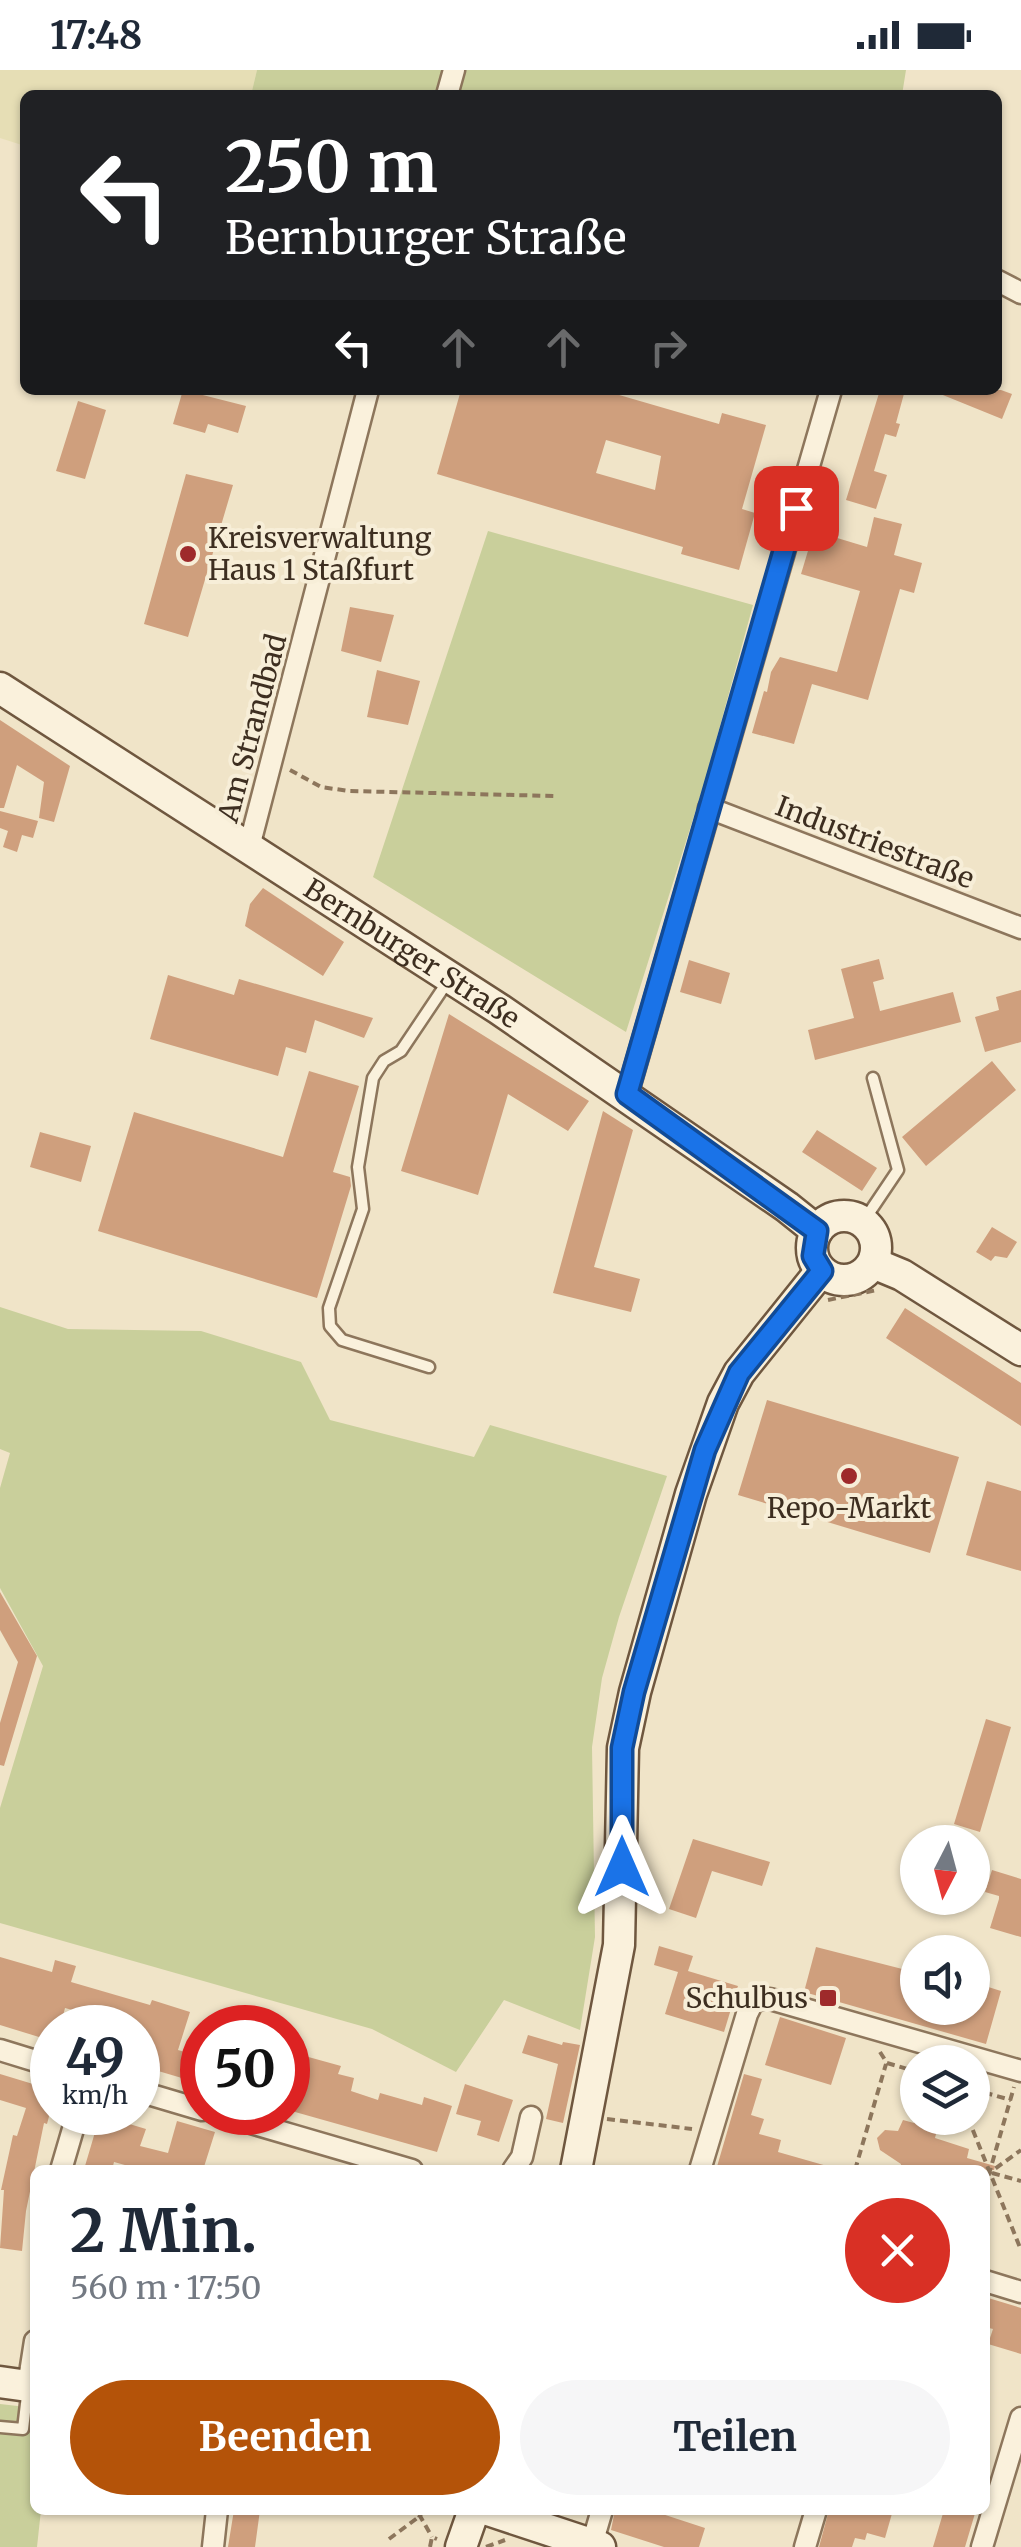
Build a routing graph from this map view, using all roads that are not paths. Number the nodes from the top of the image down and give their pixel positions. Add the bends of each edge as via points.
1 (367, 395) edge
2 (830, 395) edge
3 (0, 688) edge
4 (709, 808) junction
5 (249, 847) junction
6 (1021, 928) edge
7 (450, 977) junction
8 (874, 1078) dead end
9 (627, 1094) junction
10 (862, 1222) junction
11 (817, 1231) junction
12 (873, 1263) junction
13 (822, 1271) junction
14 (1021, 1350) edge
15 (429, 1367) dead end
16 (0, 2050) edge
17 (30, 2059) edge
18 (1020, 2071) edge
19 (531, 2118) dead end
20 (71, 2135) edge
21 (275, 2135) edge
22 (342, 2160) edge
23 (62, 2165) edge
24 (377, 2165) edge
25 (516, 2165) edge
26 (577, 2165) edge
27 (701, 2165) edge
28 (990, 2283) edge
29 (1021, 2292) edge
30 (30, 2357) edge
31 (21, 2385) edge
32 (1021, 2418) edge
33 (0, 2426) edge
34 (216, 2515) edge
35 (470, 2515) edge
36 (503, 2515) edge
37 (601, 2515) edge
38 (815, 2515) edge
39 (447, 2542) edge
40 (596, 2546) edge
41 (213, 2547) edge
42 (805, 2547) edge
43 (982, 2547) edge

1 - 5 street, Am Strandbad
2 - 4 street
3 - 5 main road, Bernburger Straße
4 - 6 street, Industriestraße
4 - 9 street
5 - 7 main road, Bernburger Straße
7 - 9 main road, Bernburger Straße
7 - 15 lane via 401,1051 373,1078 358,1167 363,1209 328,1308 330,1326 342,1340
8 - 10 lane via 898,1170
9 - 11 main road, Bernburger Straße
10 - 11 main road via 843,1216
10 - 12 main road via 874,1236
11 - 13 main road via 813,1256
12 - 13 main road via 850,1280
12 - 14 main road via 902,1274
13 - 26 main road via 739,1373 724,1402 634,1692 622,1748 619,1945
16 - 17 street
18 - 27 street via 885,2039 770,1999 754,2000
19 - 25 street
20 - 23 street
21 - 22 street
22 - 24 street
28 - 29 street
30 - 31 street
31 - 33 lane via 23,2429
32 - 43 street
34 - 41 street
35 - 39 main road
36 - 40 main road
37 - 40 street
38 - 42 street

